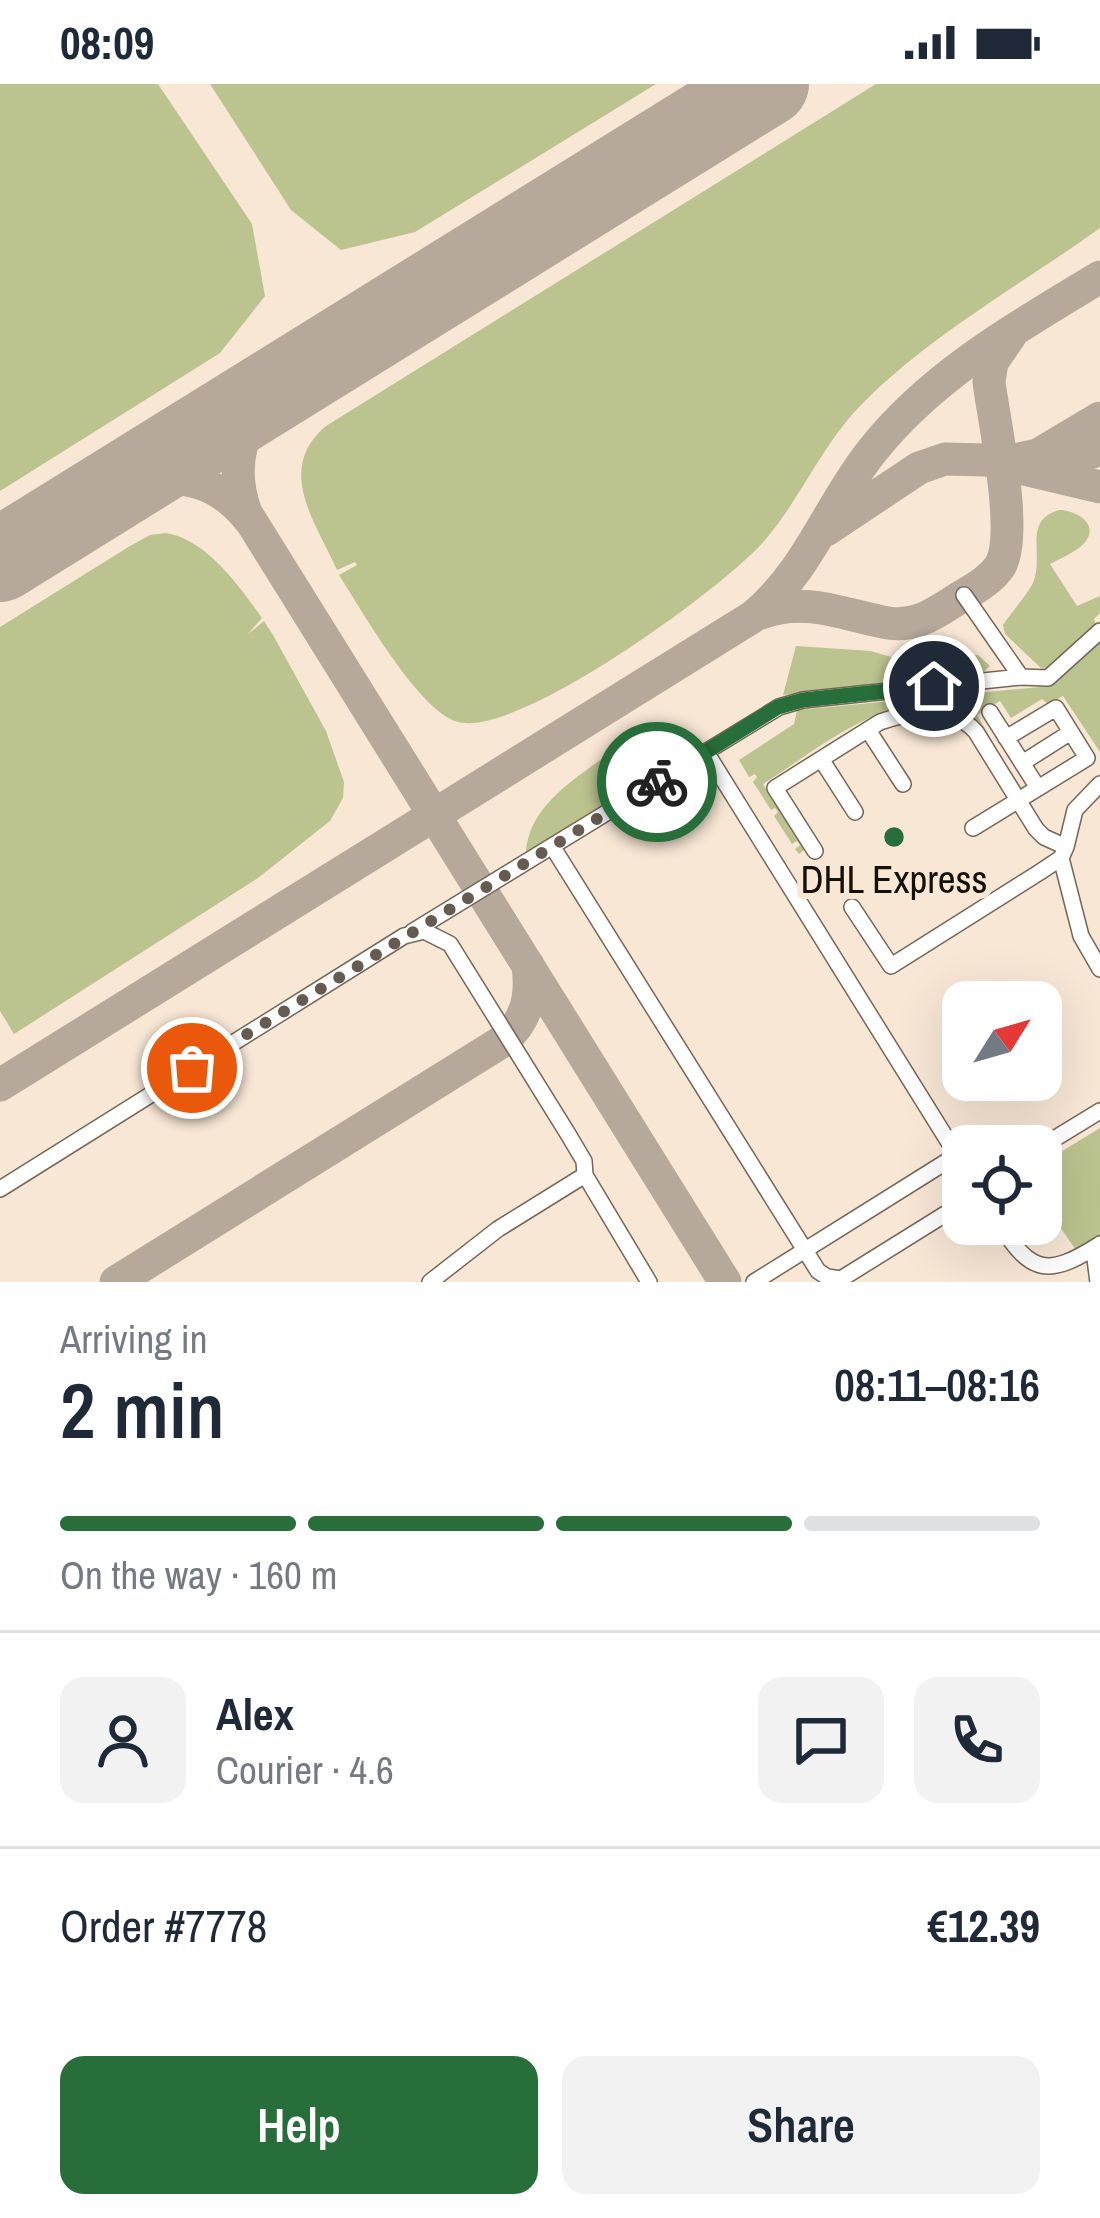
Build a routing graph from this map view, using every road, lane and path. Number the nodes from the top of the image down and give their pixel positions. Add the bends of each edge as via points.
1 (964, 595) dead end
2 (1100, 631) edge
3 (1021, 677) junction
4 (990, 712) dead end
5 (868, 730) junction
6 (1071, 732) junction
7 (1006, 738) junction
8 (706, 752) junction
9 (821, 758) junction
10 (1022, 763) junction
11 (903, 784) dead end
12 (1100, 784) edge
13 (1038, 788) junction
14 (1019, 800) junction
15 (855, 812) dead end
16 (973, 828) dead end
17 (552, 846) junction
18 (815, 851) dead end
19 (1064, 852) junction
20 (852, 907) dead end
21 (404, 936) junction
22 (1100, 969) edge
23 (1100, 1111) edge
24 (942, 1131) edge
25 (1062, 1135) edge
26 (942, 1170) edge
27 (584, 1175) junction
28 (0, 1189) edge
29 (942, 1216) edge
30 (1015, 1245) edge
31 (1099, 1245) edge
32 (804, 1250) junction
33 (430, 1282) edge
34 (650, 1282) edge
35 (754, 1282) edge
36 (1098, 1282) edge

1 - 3 lane
2 - 3 lane via 1048,678
3 - 8 lane via 792,703
4 - 7 lane
5 - 9 lane
5 - 11 lane
5 - 14 lane via 899,716 961,717
6 - 7 lane via 1056,708
6 - 10 lane
6 - 13 lane via 1087,758
7 - 10 lane
8 - 17 lane
8 - 24 lane
9 - 15 lane
9 - 18 lane via 775,788
10 - 13 lane
12 - 19 lane via 1075,810
13 - 14 lane
14 - 16 lane
14 - 19 lane
17 - 21 lane
17 - 32 lane
19 - 20 lane via 892,966
19 - 22 lane via 1061,870 1081,936
21 - 27 lane via 424,931 450,944 584,1161
21 - 28 lane
23 - 25 lane
26 - 32 lane
27 - 33 lane
27 - 34 lane
29 - 32 lane via 841,1279 818,1271
30 - 31 lane via 1049,1269
31 - 36 lane
32 - 35 lane

